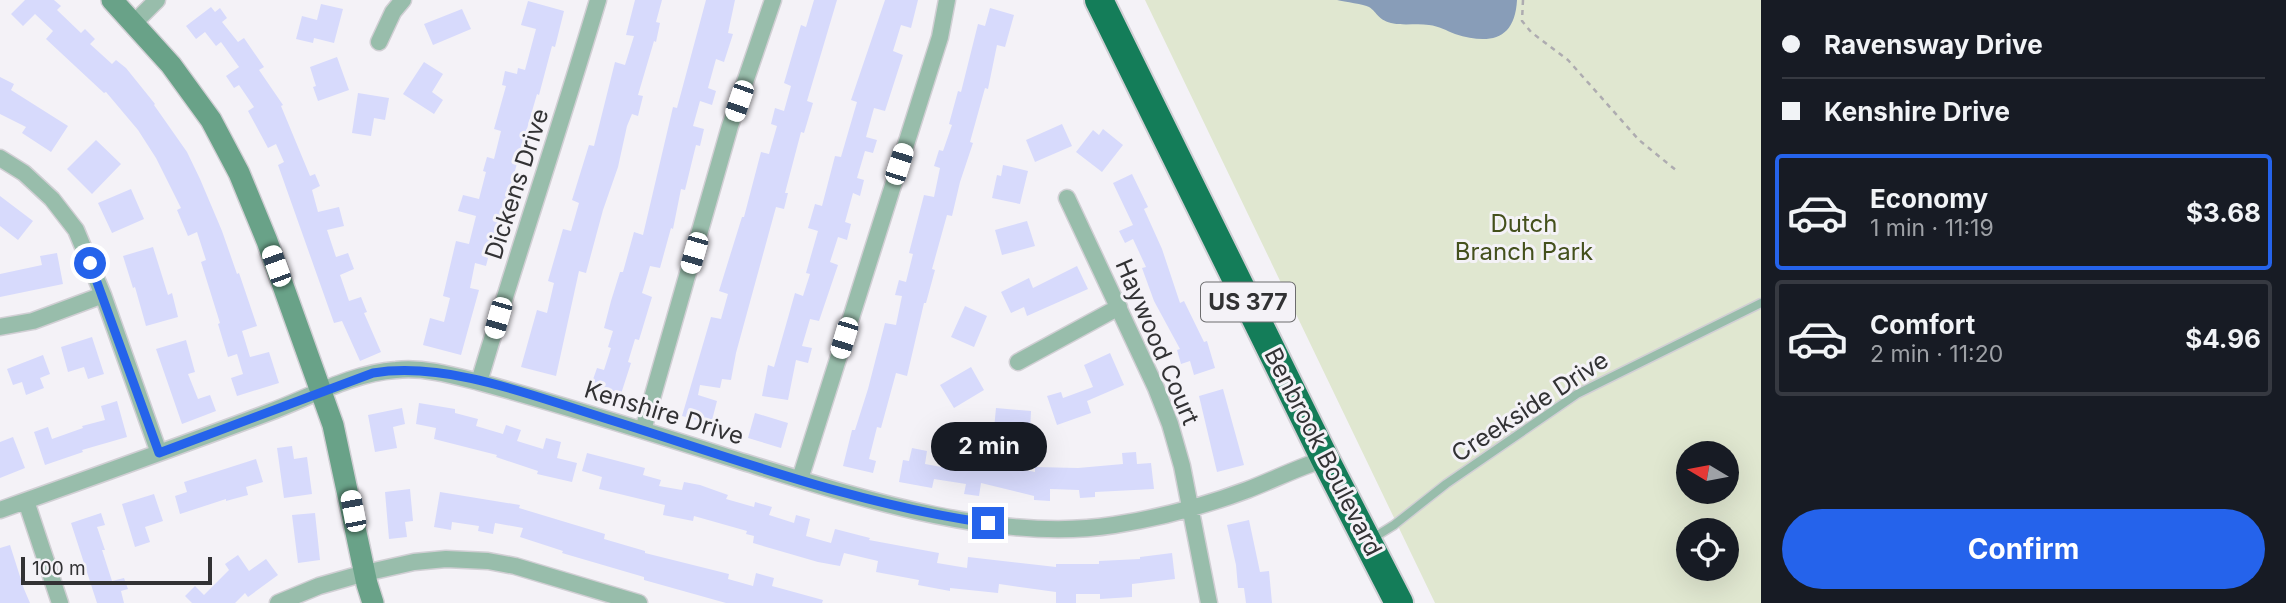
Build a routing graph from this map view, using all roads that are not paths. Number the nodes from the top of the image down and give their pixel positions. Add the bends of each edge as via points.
1 (112, 0) edge
2 (157, 0) edge
3 (403, 0) edge
4 (597, 0) edge
5 (773, 0) edge
6 (947, 0) edge
7 (1099, 0) edge
8 (134, 23) junction
9 (379, 42) dead end
10 (0, 158) edge
11 (1068, 198) dead end
12 (103, 295) junction
13 (1761, 303) edge
14 (1119, 307) junction
15 (0, 327) edge
16 (1018, 362) dead end
17 (480, 382) junction
18 (322, 390) junction
19 (643, 430) junction
20 (159, 453) junction
21 (1325, 459) junction
22 (800, 480) junction
23 (26, 501) junction
24 (1190, 509) junction
25 (0, 510) edge
26 (1368, 541) junction
27 (365, 573) junction
28 (60, 603) edge
29 (278, 603) edge
30 (373, 603) edge
31 (639, 603) edge
32 (1209, 603) edge
33 (1399, 603) edge

1 - 8 street
2 - 8 street
3 - 9 street
4 - 17 street, Dickens Drive
5 - 19 street via 730,126
6 - 22 street via 940,37
7 - 21 highway, Benbrook Boulevard / US 377
8 - 18 street via 211,120 239,173
10 - 12 street via 52,199 76,230
11 - 14 street, Haywood Court
12 - 15 street via 33,321
12 - 20 street
13 - 26 lane, Creekside Drive via 1577,394
14 - 16 street
14 - 24 street, Haywood Court via 1170,424
17 - 18 street, Kenshire Drive via 436,371 396,369
17 - 19 street, Kenshire Drive
18 - 20 street, Kenshire Drive
18 - 27 street
19 - 22 street, Kenshire Drive
20 - 23 street, Kenshire Drive
21 - 24 street, Kenshire Drive
21 - 26 highway, Benbrook Boulevard / US 377
22 - 24 street, Kenshire Drive via 915,510 1010,526 1091,528
23 - 25 street, Kenshire Drive
23 - 28 street
24 - 32 street, Haywood Court
26 - 33 highway, Benbrook Boulevard / US 377
27 - 29 street
27 - 30 street
27 - 31 street via 414,562 488,561

